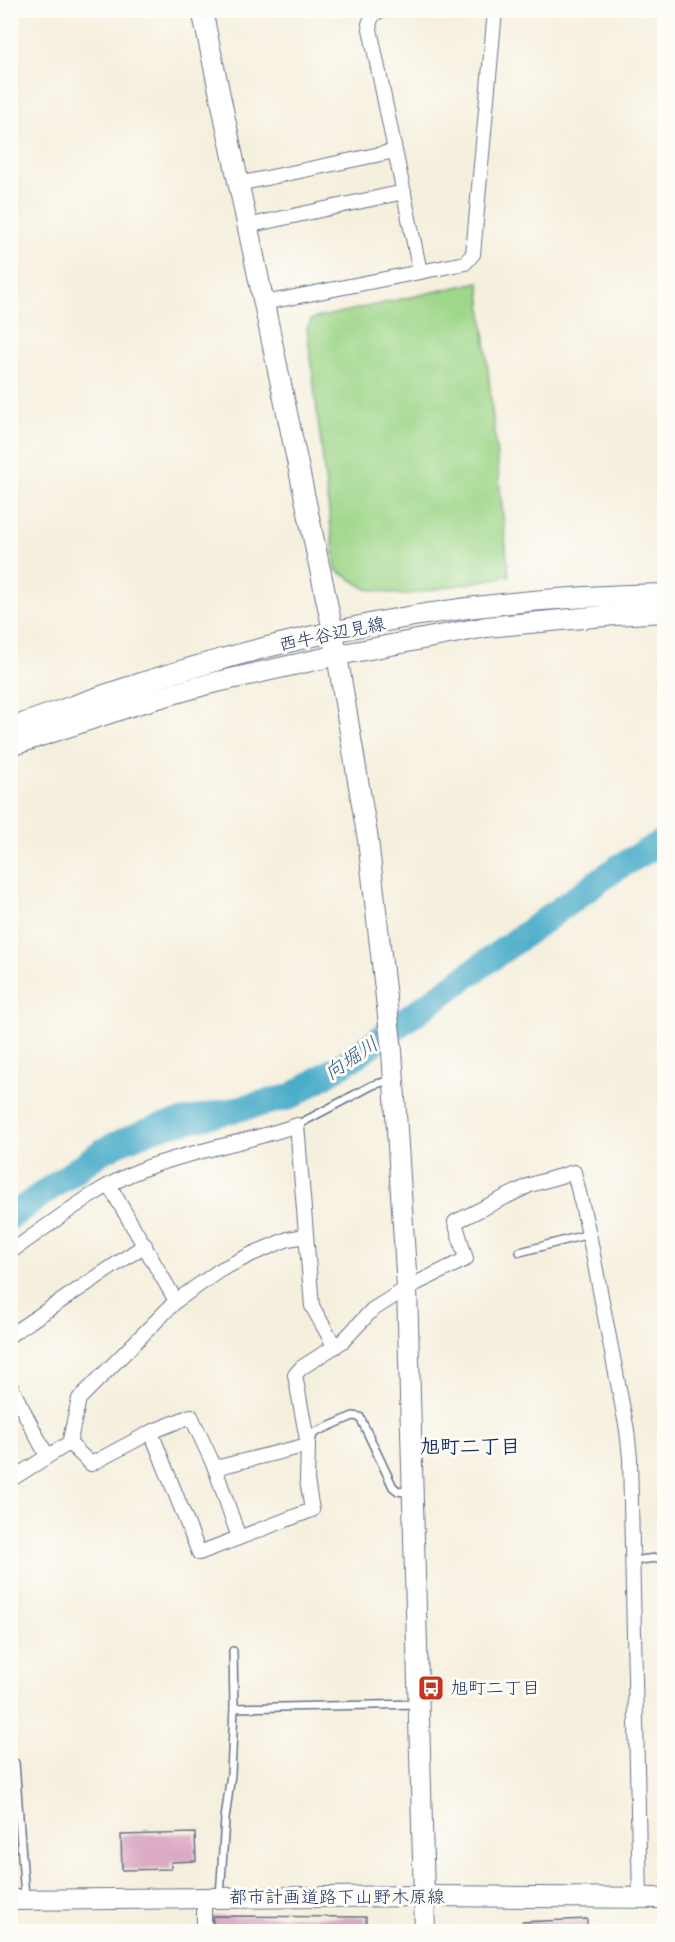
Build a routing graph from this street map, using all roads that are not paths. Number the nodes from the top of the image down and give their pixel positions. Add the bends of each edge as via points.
1 (202, 10) edge
2 (384, 10) edge
3 (495, 10) edge
4 (395, 150) junction
5 (238, 184) junction
6 (404, 192) junction
7 (248, 226) junction
8 (420, 272) junction
9 (264, 303) junction
10 (664, 594) edge
11 (664, 612) edge
12 (333, 631) junction
13 (338, 655) junction
14 (10, 728) edge
15 (10, 746) edge
16 (394, 1079) junction
17 (297, 1125) junction
18 (109, 1185) junction
19 (589, 1234) junction
20 (306, 1236) junction
21 (145, 1245) junction
22 (10, 1252) edge
23 (520, 1252) dead end
24 (407, 1288) junction
25 (176, 1301) junction
26 (10, 1335) edge
27 (334, 1347) junction
28 (10, 1385) edge
29 (152, 1432) junction
30 (69, 1444) junction
31 (308, 1445) junction
32 (47, 1456) junction
33 (215, 1468) junction
34 (10, 1480) edge
35 (413, 1493) junction
36 (239, 1538) junction
37 (664, 1557) edge
38 (632, 1561) junction
39 (233, 1651) dead end
40 (419, 1704) junction
41 (234, 1708) junction
42 (15, 1763) dead end
43 (425, 1896) junction
44 (212, 1897) junction
45 (640, 1898) junction
46 (664, 1898) edge
47 (18, 1900) edge
48 (204, 1932) edge
49 (425, 1932) edge

1 - 5 street
2 - 4 street via 374,12 369,24
3 - 8 street via 473,254 465,263
4 - 5 street
4 - 6 street
5 - 7 street
6 - 7 street
6 - 8 street
7 - 9 street
8 - 9 street
9 - 12 street
10 - 12 street, 西牛谷辺見線 via 558,598
11 - 13 street, 西牛谷辺見線 via 486,627
12 - 13 street
12 - 14 street, 西牛谷辺見線 via 135,685
13 - 15 street, 西牛谷辺見線 via 208,684
13 - 16 street via 368,840
16 - 17 lane via 373,1084
16 - 24 street
17 - 18 street via 177,1158
17 - 20 street
18 - 21 street
18 - 22 street
19 - 23 lane
19 - 24 street via 574,1172 546,1180 455,1222 466,1259
19 - 38 street via 627,1430
20 - 25 street via 252,1254 220,1270
20 - 27 street via 312,1306
21 - 25 street
21 - 26 street
24 - 27 street via 372,1310
24 - 35 street
25 - 30 street via 79,1400
27 - 31 street via 295,1375
28 - 32 street
29 - 30 street via 91,1464
29 - 33 street via 191,1416
29 - 36 street via 200,1553
30 - 32 street
31 - 33 street
31 - 35 lane via 314,1433 353,1416 360,1417 393,1487
31 - 36 street via 307,1480 312,1510
32 - 34 street
33 - 36 street
35 - 40 street
37 - 38 lane
38 - 45 street
39 - 41 lane
40 - 41 lane
40 - 43 street
41 - 44 lane via 231,1774
42 - 47 lane
43 - 44 street, 都市計画道路下山野木原線
43 - 45 street, 都市計画道路下山野木原線
43 - 49 street
44 - 47 street, 都市計画道路下山野木原線
44 - 48 street
45 - 46 street, 都市計画道路下山野木原線

